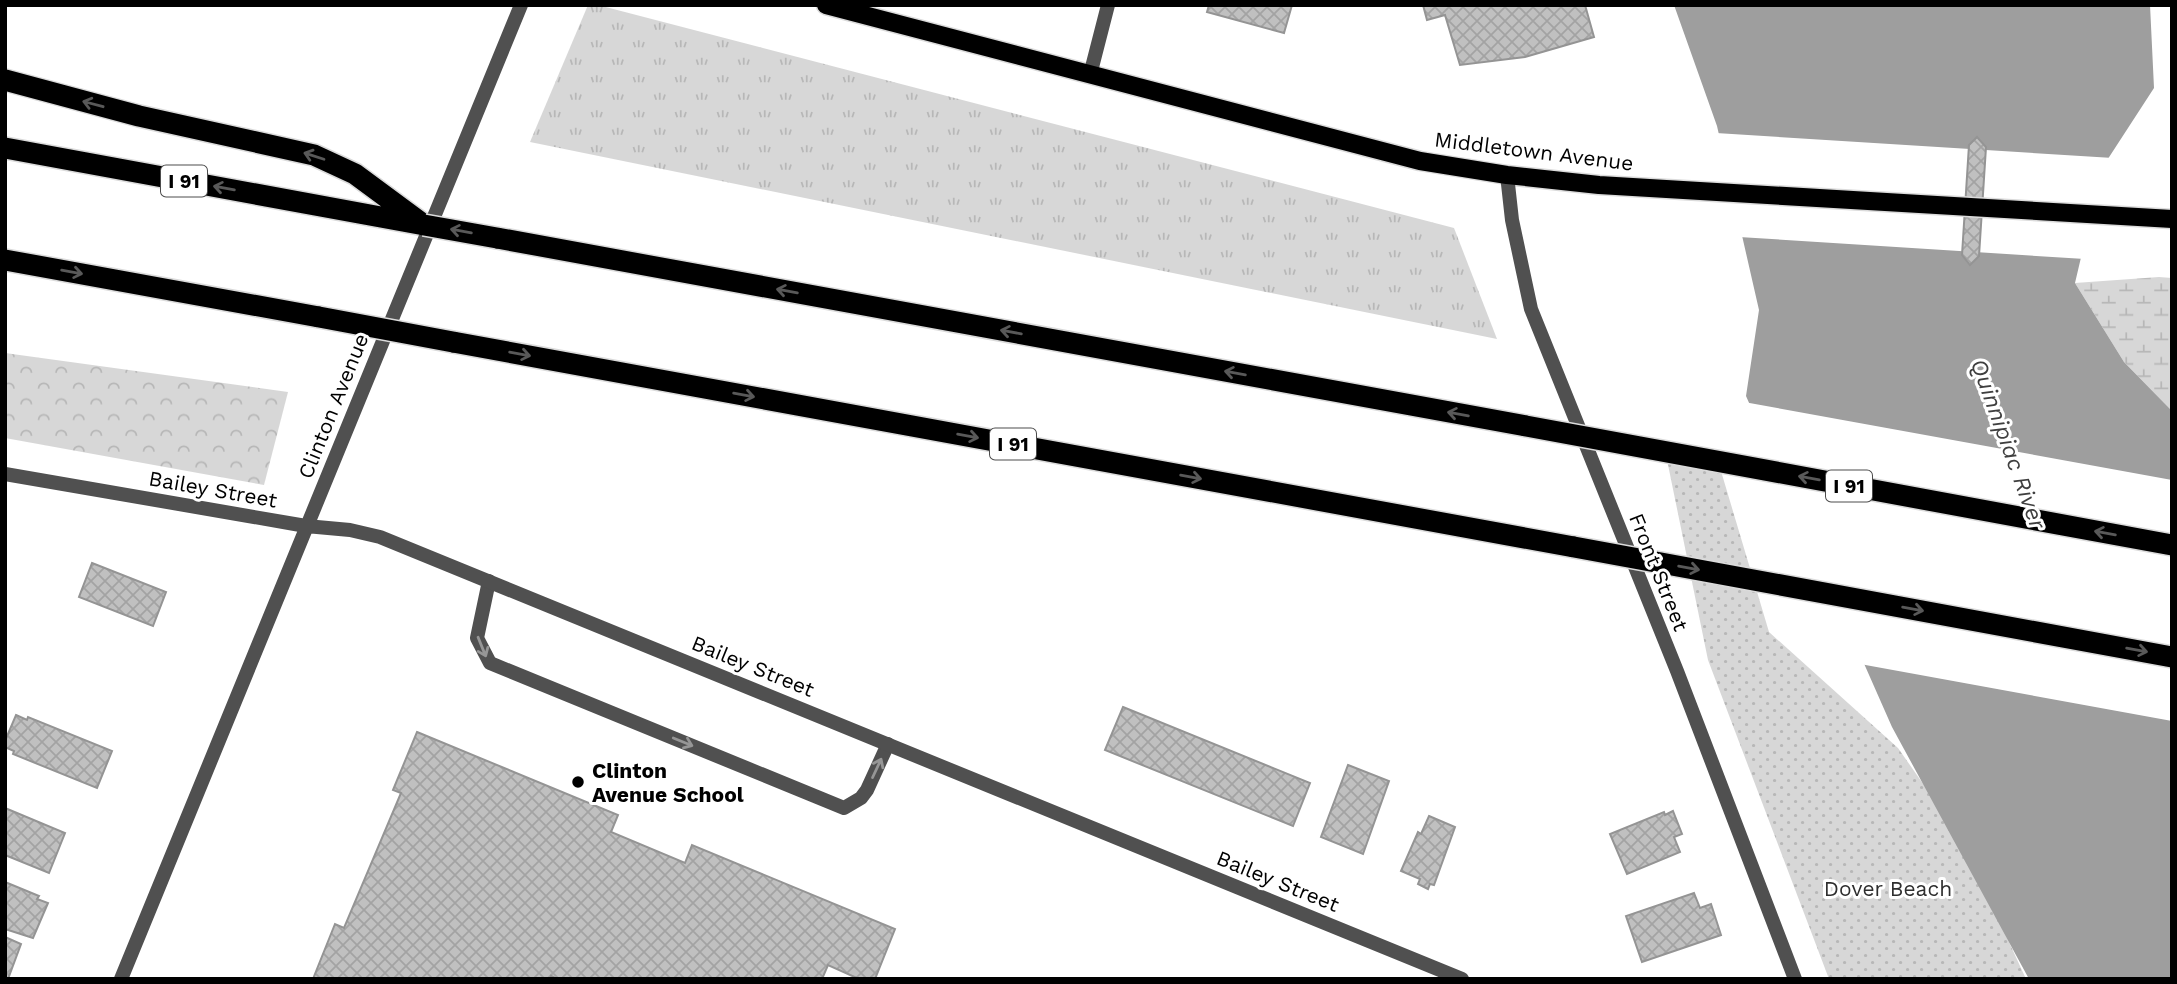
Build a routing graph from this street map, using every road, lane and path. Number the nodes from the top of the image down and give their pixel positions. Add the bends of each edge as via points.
1 (521, 5) edge
2 (826, 5) edge
3 (1108, 5) edge
4 (1090, 75) junction
5 (5, 80) edge
6 (5, 148) edge
7 (1507, 175) junction
8 (2172, 219) edge
9 (424, 225) junction
10 (5, 260) edge
11 (5, 474) edge
12 (306, 526) junction
13 (2172, 545) edge
14 (489, 581) junction
15 (2172, 657) edge
16 (888, 744) junction
17 (121, 979) edge
18 (1462, 979) edge
19 (1795, 979) edge

1 - 12 street, Clinton Avenue
2 - 4 main road, Middletown Avenue
3 - 4 street
4 - 7 main road, Middletown Avenue via 1420,161
9 -> 5 highway via 374,187 314,155
9 -> 6 highway, I 91
7 - 8 main road, Middletown Avenue via 1599,185
7 - 19 street, Front Street via 1531,309
13 -> 9 highway, I 91, bridge
10 -> 15 highway, I 91, bridge
11 - 12 street, Bailey Street
12 - 14 street, Bailey Street via 380,537
12 - 17 street, Clinton Avenue
14 - 16 street, Bailey Street
14 -> 16 street via 477,638 490,663 844,808 867,790
16 - 18 street, Bailey Street

